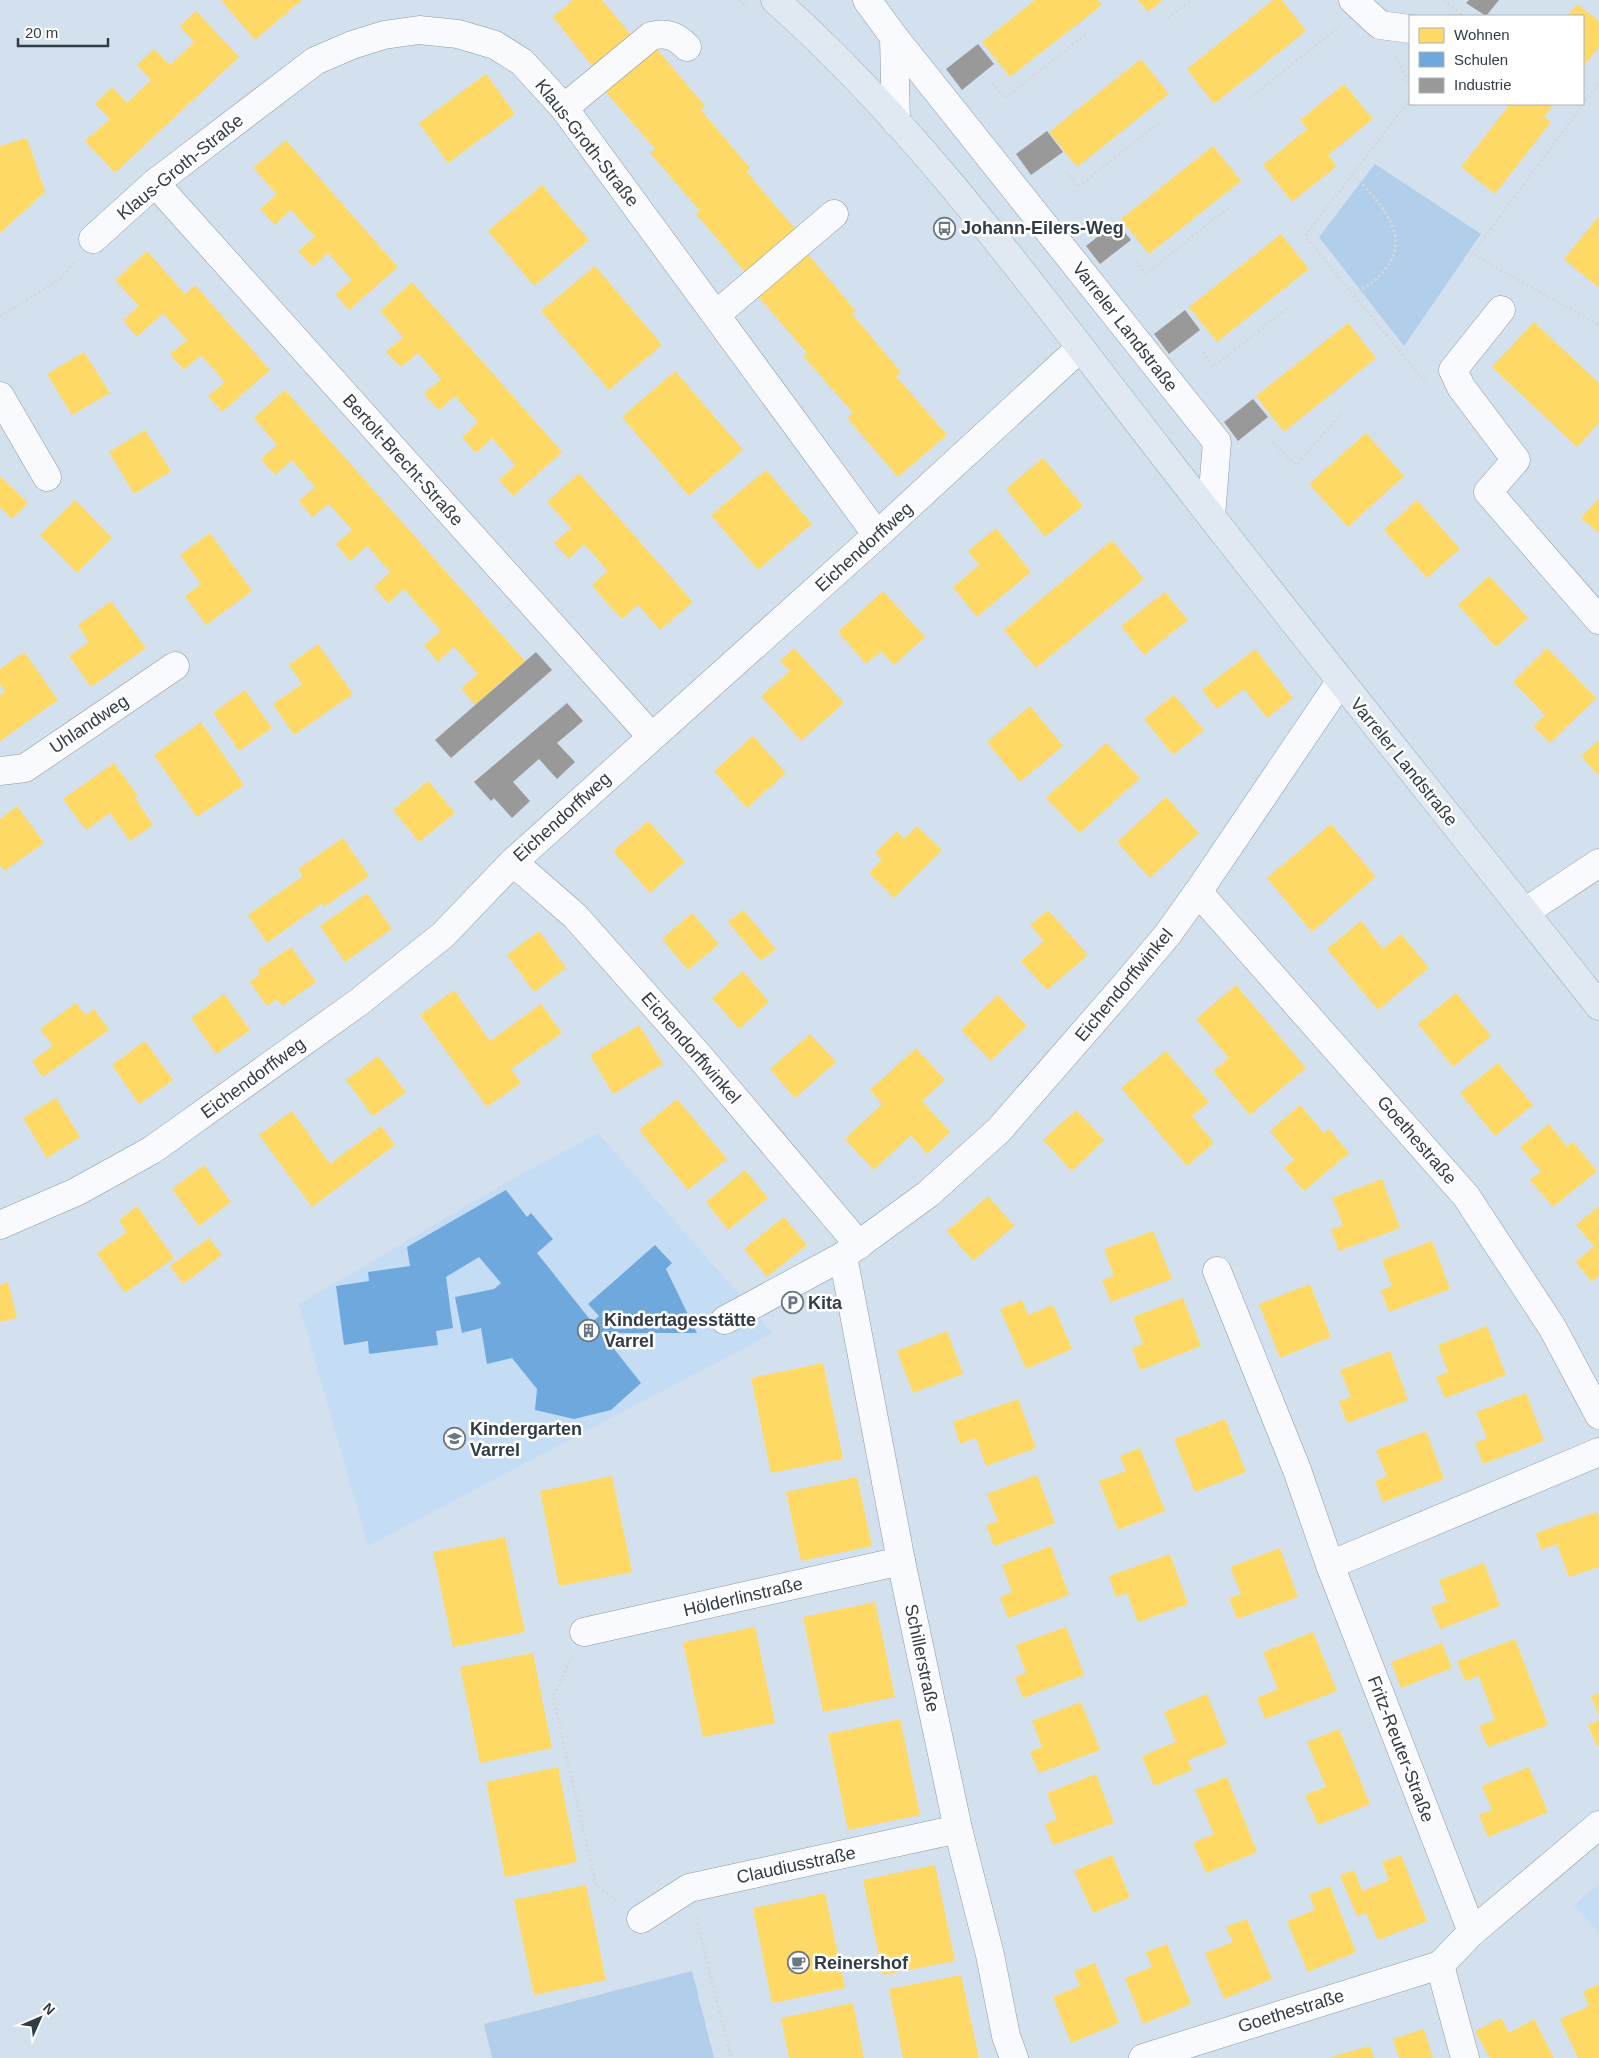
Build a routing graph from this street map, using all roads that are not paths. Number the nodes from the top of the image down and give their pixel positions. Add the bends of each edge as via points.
1 (775, 0) edge
2 (867, 0) edge
3 (1357, 4) edge
4 (1409, 29) edge
5 (894, 37) junction
6 (687, 47) dead end
7 (564, 108) junction
8 (896, 122) junction
9 (155, 183) junction
10 (834, 214) dead end
11 (93, 239) road end
12 (1501, 310) dead end
13 (717, 314) junction
14 (1080, 348) junction
15 (0, 396) edge
16 (47, 476) dead end
17 (1211, 516) junction
18 (877, 535) junction
19 (1599, 620) edge
20 (174, 666) dead end
21 (1340, 682) junction
22 (651, 736) junction
23 (0, 771) edge
24 (513, 862) junction
25 (1599, 863) edge
26 (1198, 892) junction
27 (1525, 912) junction
28 (1599, 1006) edge
29 (0, 1225) edge
30 (851, 1250) junction
31 (1217, 1271) dead end
32 (725, 1320) dead end
33 (1599, 1414) edge
34 (1599, 1452) edge
35 (901, 1561) junction
36 (1330, 1565) junction
37 (584, 1632) road end
38 (1599, 1826) edge
39 (958, 1829) junction
40 (641, 1919) road end
41 (1472, 1932) junction
42 (1440, 1965) junction
43 (1014, 2058) edge
44 (1143, 2058) edge
45 (1465, 2058) edge

1 - 8 main road, Varreler Landstraße via 809,30
2 - 5 street, Varreler Landstraße
3 - 4 street via 1380,25
5 - 8 street
5 - 17 street, Varreler Landstraße via 1217,442
6 - 7 street via 677,37 668,34 651,36
7 - 9 street, Klaus-Groth-Straße via 522,62 495,45 458,34 419,30 384,35 315,61
7 - 13 street, Klaus-Groth-Straße
8 - 14 main road, Varreler Landstraße via 978,218
9 - 11 street, Klaus-Groth-Straße
9 - 22 street, Bertolt-Brecht-Straße
10 - 13 street
12 - 19 street via 1454,370 1461,387 1516,460 1488,492
13 - 18 street, Klaus-Groth-Straße
14 - 17 main road, Varreler Landstraße
14 - 18 street, Eichendorffweg
15 - 16 street
17 - 21 main road, Varreler Landstraße
18 - 22 street, Eichendorffweg
20 - 23 street, Uhlandweg via 25,768
21 - 26 street, Eichendorffwinkel
21 - 27 main road, Varreler Landstraße
22 - 24 street, Eichendorffweg
24 - 29 street, Eichendorffweg via 443,935 390,978 152,1150 76,1192
24 - 30 street, Eichendorffwinkel via 575,916 700,1057
25 - 27 street
26 - 30 street, Eichendorffwinkel via 1168,934 999,1130 928,1194
26 - 33 street, Goethestraße via 1466,1196 1552,1327
27 - 28 main road, Varreler Landstraße
30 - 32 street, Eichendorffwinkel
30 - 35 street, Schillerstraße
31 - 36 street, Fritz-Reuter-Straße
34 - 36 street
35 - 37 street, Hölderlinstraße
35 - 39 street, Schillerstraße
36 - 41 street, Fritz-Reuter-Straße
38 - 41 street, Goethestraße
39 - 40 street, Claudiusstraße via 689,1888
39 - 43 street, Schillerstraße via 990,1955 1006,2036
41 - 42 street, Goethestraße
42 - 44 street, Goethestraße
42 - 45 street

